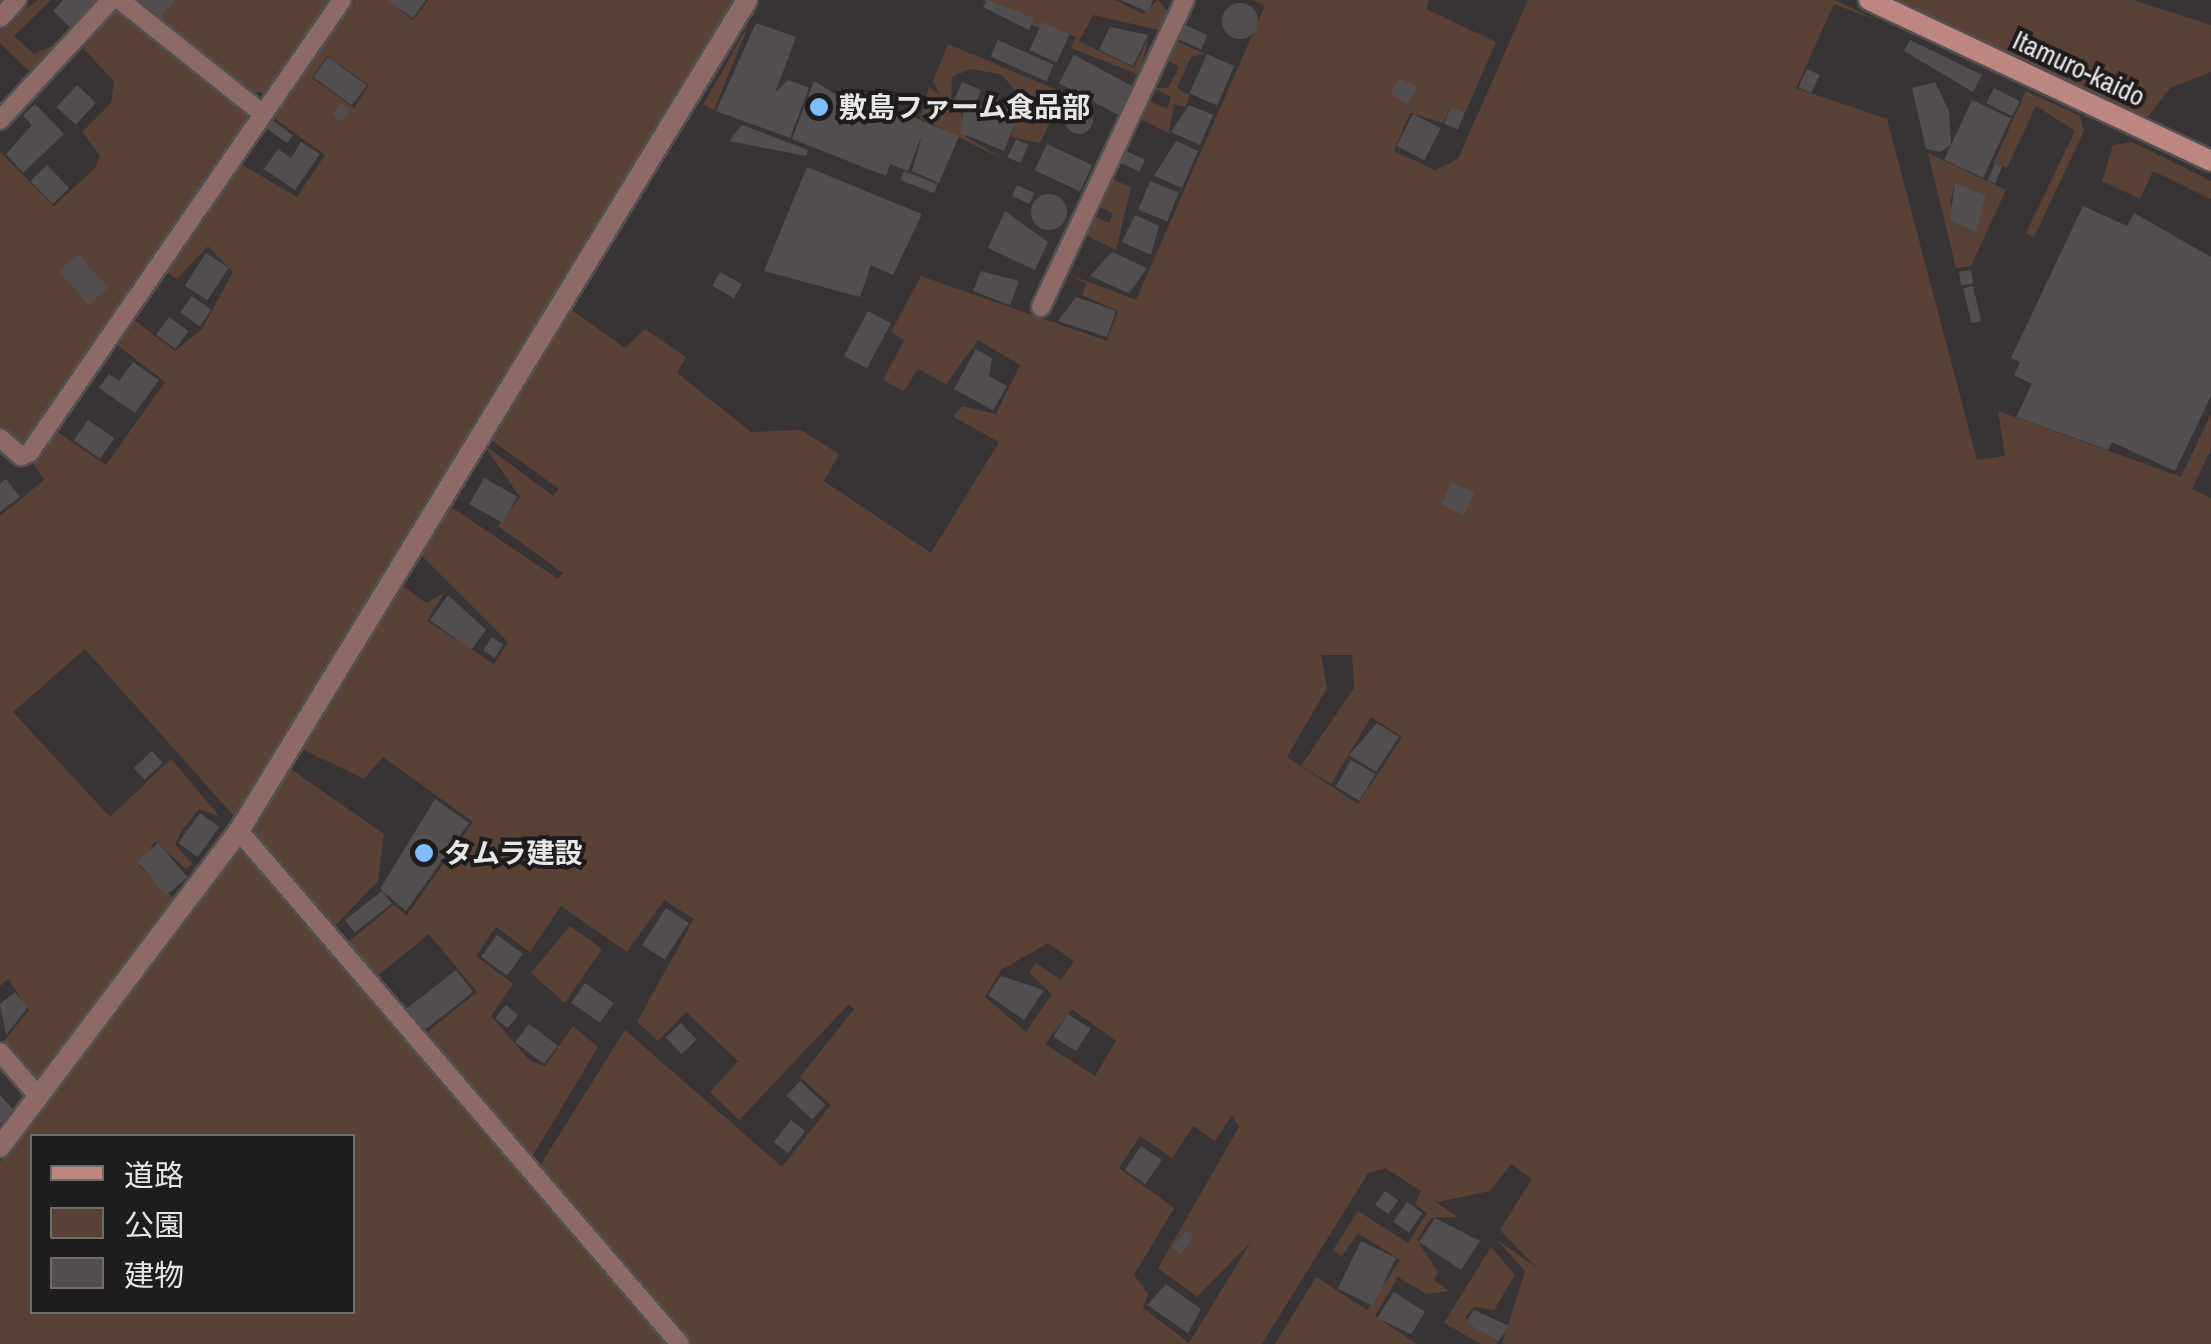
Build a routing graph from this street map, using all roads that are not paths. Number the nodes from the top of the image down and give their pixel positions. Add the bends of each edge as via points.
1 (17, 0) edge
2 (111, 0) edge
3 (120, 0) edge
4 (342, 0) edge
5 (746, 0) edge
6 (1185, 0) edge
7 (1869, 0) edge
8 (0, 18) edge
9 (263, 114) junction
10 (0, 120) edge
11 (2211, 161) edge
12 (1042, 307) dead end
13 (0, 438) edge
14 (240, 831) junction
15 (0, 1052) edge
16 (39, 1096) junction
17 (0, 1147) edge
18 (680, 1344) edge

1 - 8 street
2 - 10 street
3 - 9 street
4 - 9 street
5 - 14 street
6 - 12 street
7 - 11 main road, Itamuro-kaido
9 - 13 street via 30,452 12,452
14 - 16 street
14 - 18 street
15 - 16 street
16 - 17 street

